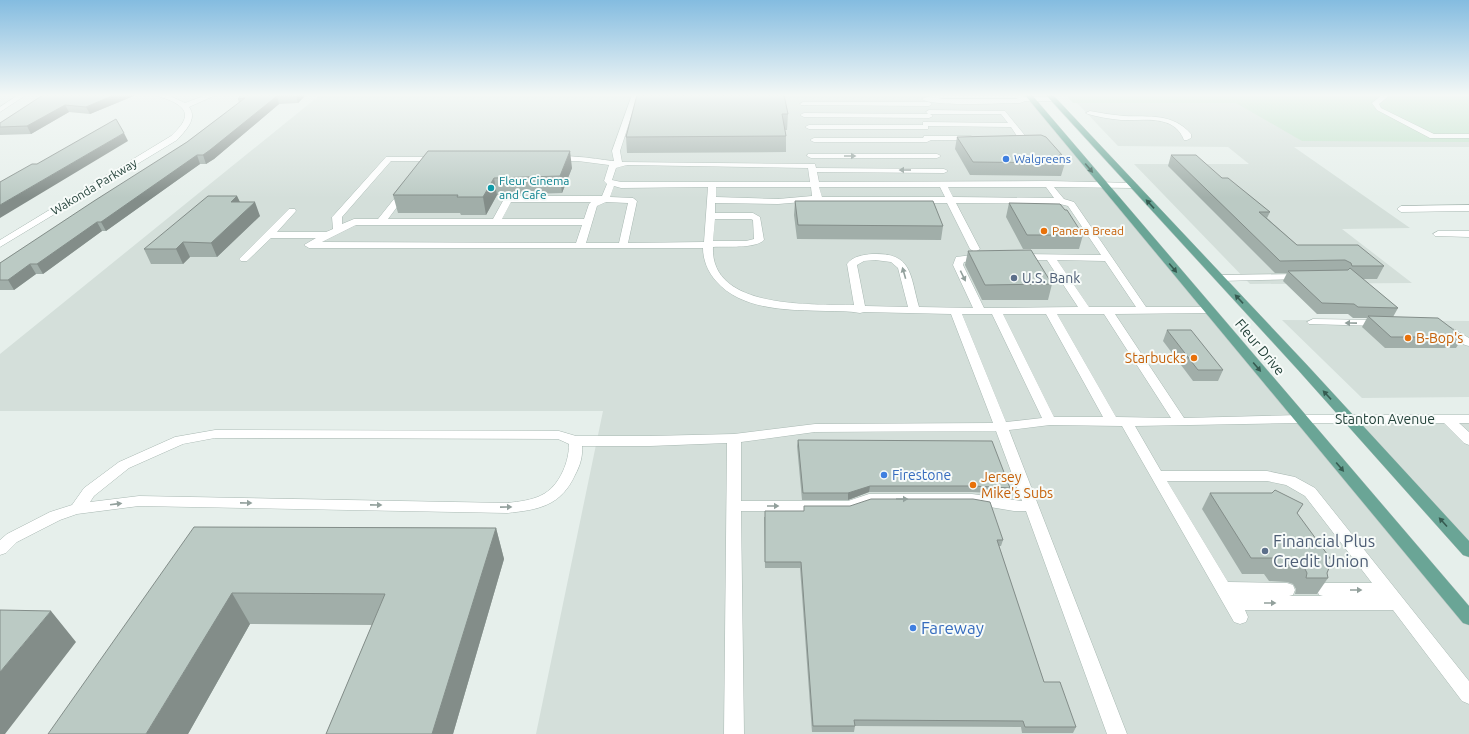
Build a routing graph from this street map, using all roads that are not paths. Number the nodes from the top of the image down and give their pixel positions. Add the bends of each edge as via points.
1 (182, 129) edge
2 (623, 129) edge
3 (811, 129) edge
4 (926, 129) edge
5 (1017, 129) edge
6 (1055, 129) edge
7 (1081, 129) edge
8 (1182, 129) edge
9 (1419, 129) edge
10 (1469, 136) edge
11 (979, 138) edge
12 (1001, 138) edge
13 (1186, 138) dead end
14 (927, 139) junction
15 (814, 140) junction
16 (811, 156) junction
17 (937, 156) junction
18 (547, 159) edge
19 (618, 164) junction
20 (812, 168) junction
21 (420, 170) edge
22 (944, 171) junction
23 (412, 182) edge
24 (611, 183) junction
25 (712, 184) junction
26 (815, 184) junction
27 (946, 184) junction
28 (1048, 184) junction
29 (1104, 186) junction
30 (1133, 186) junction
31 (605, 198) junction
32 (817, 198) junction
33 (711, 200) junction
34 (950, 200) junction
35 (1061, 201) junction
36 (1469, 208) edge
37 (1401, 209) dead end
38 (292, 211) dead end
39 (710, 216) junction
40 (381, 222) junction
41 (496, 222) junction
42 (588, 222) junction
43 (338, 230) junction
44 (269, 234) junction
45 (1438, 234) dead end
46 (1469, 234) edge
47 (328, 235) junction
48 (0, 244) edge
49 (580, 246) junction
50 (623, 246) junction
51 (709, 246) junction
52 (974, 249) edge
53 (990, 257) edge
54 (1013, 257) edge
55 (1050, 258) junction
56 (1108, 258) junction
57 (244, 259) dead end
58 (1315, 277) edge
59 (1219, 278) junction
60 (860, 310) junction
61 (914, 310) junction
62 (1108, 310) junction
63 (1143, 310) junction
64 (1209, 310) junction
65 (955, 311) junction
66 (980, 311) junction
67 (996, 311) junction
68 (1050, 311) junction
69 (1086, 311) junction
70 (1313, 322) dead end
71 (1390, 323) edge
72 (1438, 326) edge
73 (1469, 343) edge
74 (1300, 419) junction
75 (1447, 419) junction
76 (1350, 420) junction
77 (1469, 420) edge
78 (1050, 421) junction
79 (1119, 421) junction
80 (1180, 422) junction
81 (1001, 427) junction
82 (734, 438) junction
83 (1469, 440) edge
84 (575, 441) junction
85 (1157, 476) junction
86 (734, 506) junction
87 (1031, 506) junction
88 (78, 509) junction
89 (0, 549) edge
90 (1469, 551) edge
91 (1287, 590) dead end
92 (1325, 590) edge
93 (1386, 590) junction
94 (1227, 596) junction
95 (1396, 603) junction
96 (1240, 618) dead end
97 (1469, 618) edge
98 (1469, 696) edge
99 (734, 734) edge
100 (1118, 734) edge

1 - 48 street, Wakonda Parkway via 174,138
2 - 19 street via 616,151
3 - 15 street
4 - 14 street
5 - 12 street via 1023,138
6 -> 29 main road, Fleur Drive
7 - 30 main road, Fleur Drive
8 - 13 street via 1187,134
9 - 10 street via 1432,136
11 - 14 street
14 - 15 street
14 - 17 street
15 - 16 street via 810,146
16 -> 17 street
16 - 20 street
17 - 22 street
18 - 19 street via 578,159
19 - 20 street
19 - 24 street via 612,166 608,181
22 -> 20 street
20 - 26 street
21 - 43 street via 433,158 390,158 337,217
22 - 27 street
23 - 40 street
24 - 25 street
24 - 31 street
25 - 26 street
25 - 33 street
26 - 27 street
26 - 32 street
27 - 28 street
27 - 34 street
28 - 29 street
28 - 35 street
29 - 30 street
29 -> 64 main road, Fleur Drive
59 -> 30 main road, Fleur Drive
31 - 41 street via 508,199
31 - 42 street via 593,204
31 - 50 street via 632,201
32 - 33 street via 806,201
32 - 34 street
33 - 39 street
34 - 35 street
34 - 52 street
35 - 56 street via 1071,204
36 - 37 street
38 - 44 street
39 - 51 street
39 - 51 street via 753,216 757,219 759,240 754,244
40 - 41 street
40 - 43 street via 354,222
41 - 42 street
42 - 49 street
43 - 47 street
44 - 47 street
44 - 57 street
45 - 46 street
47 - 49 street via 309,245
49 - 50 street
50 - 51 street
51 - 60 street via 713,272 728,287 750,299 787,307
53 -> 66 street via 959,259 958,265
54 - 55 street
55 - 56 street
55 - 69 street
56 - 63 street
58 - 59 street
76 -> 59 main road, Fleur Drive
60 - 61 street
61 -> 60 street via 903,267 891,259 874,258 855,260 852,264
61 - 65 street
62 - 63 street
62 - 69 street
62 - 80 street
63 - 64 street
64 -> 74 main road, Fleur Drive
65 - 66 street
65 - 81 street
66 - 67 street
67 - 68 street
67 - 78 street
68 - 69 street
68 - 79 street
71 -> 70 street
72 - 73 street via 1450,330
74 - 76 street, Stanton Avenue
74 - 80 street, Stanton Avenue
74 -> 97 main road, Fleur Drive
75 - 76 street, Stanton Avenue
75 - 77 street, Stanton Avenue
75 - 83 street
90 -> 76 main road, Fleur Drive
78 - 79 street, Stanton Avenue
78 - 81 street, Stanton Avenue
79 - 80 street, Stanton Avenue
79 - 85 street
81 - 82 street, Stanton Avenue via 816,428
81 - 87 street
82 - 84 street, Stanton Avenue
82 - 86 street
84 - 88 street, Stanton Avenue via 559,435 215,434 180,440 124,465 88,492
88 -> 84 street via 139,502 508,508 532,506 551,498 566,482 574,461
85 - 93 street via 1267,476 1290,481 1310,492
85 - 94 street
86 -> 87 street via 849,506 869,499 972,499 1014,506
86 - 99 street
87 - 100 street
88 - 89 street via 55,516 12,538
91 - 94 street
92 -> 93 street
93 - 95 street
94 -> 95 street
94 - 96 street
95 - 98 street

